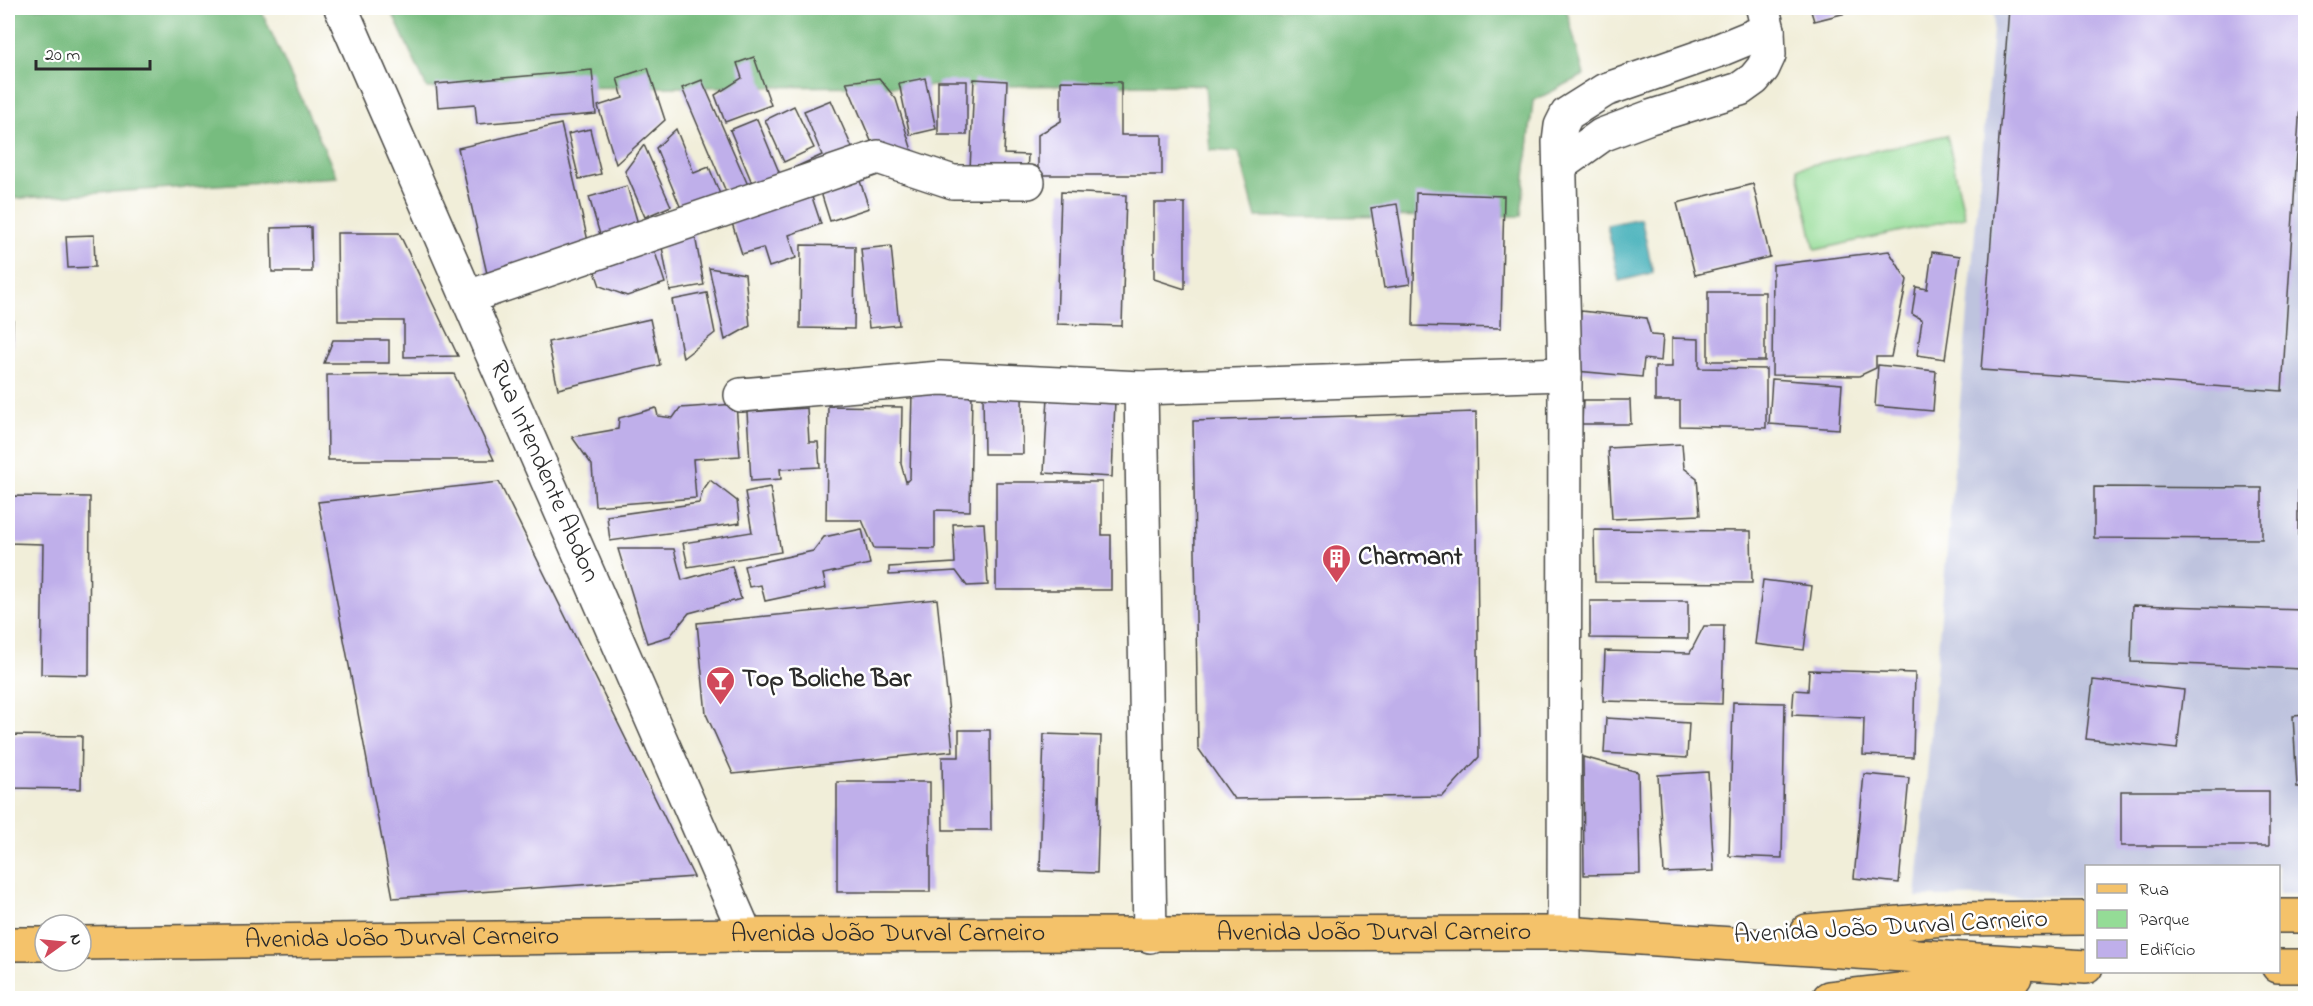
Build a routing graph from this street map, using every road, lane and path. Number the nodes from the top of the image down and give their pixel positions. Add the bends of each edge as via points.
1 (341, 8) edge
2 (1765, 19) edge
3 (1560, 165) junction
4 (1028, 183) dead end
5 (468, 297) junction
6 (1565, 374) junction
7 (1141, 388) junction
8 (741, 395) dead end
9 (2280, 916) edge
10 (2306, 916) edge
11 (2085, 918) edge
12 (1564, 933) junction
13 (746, 935) junction
14 (1150, 936) junction
15 (1695, 941) junction
16 (93, 943) edge
17 (8, 944) edge
18 (33, 944) edge
19 (2280, 966) edge
20 (2306, 966) edge
21 (2085, 968) edge
22 (2085, 968) edge
23 (1829, 999) edge

1 - 5 street, Rua Intendente Abdon
2 - 3 street via 1725,48 1605,90 1581,103 1567,114 1561,126
2 - 3 street via 1769,55 1763,68 1740,89 1613,130
3 - 6 street
4 - 5 street via 953,182 878,157
5 - 13 street, Rua Intendente Abdon
6 - 7 street
6 - 12 street
7 - 8 street via 940,378
7 - 14 street
9 - 10 main road
11 - 15 main road, Avenida João Durval Carneiro via 1944,920
12 - 14 main road, Avenida João Durval Carneiro
12 - 15 main road, Avenida João Durval Carneiro
13 - 14 main road, Avenida João Durval Carneiro
13 - 16 main road, Avenida João Durval Carneiro
15 - 21 main road, Avenida João Durval Carneiro
17 - 18 main road
19 - 20 main road
22 - 23 main road, Avenida João Durval Carneiro

